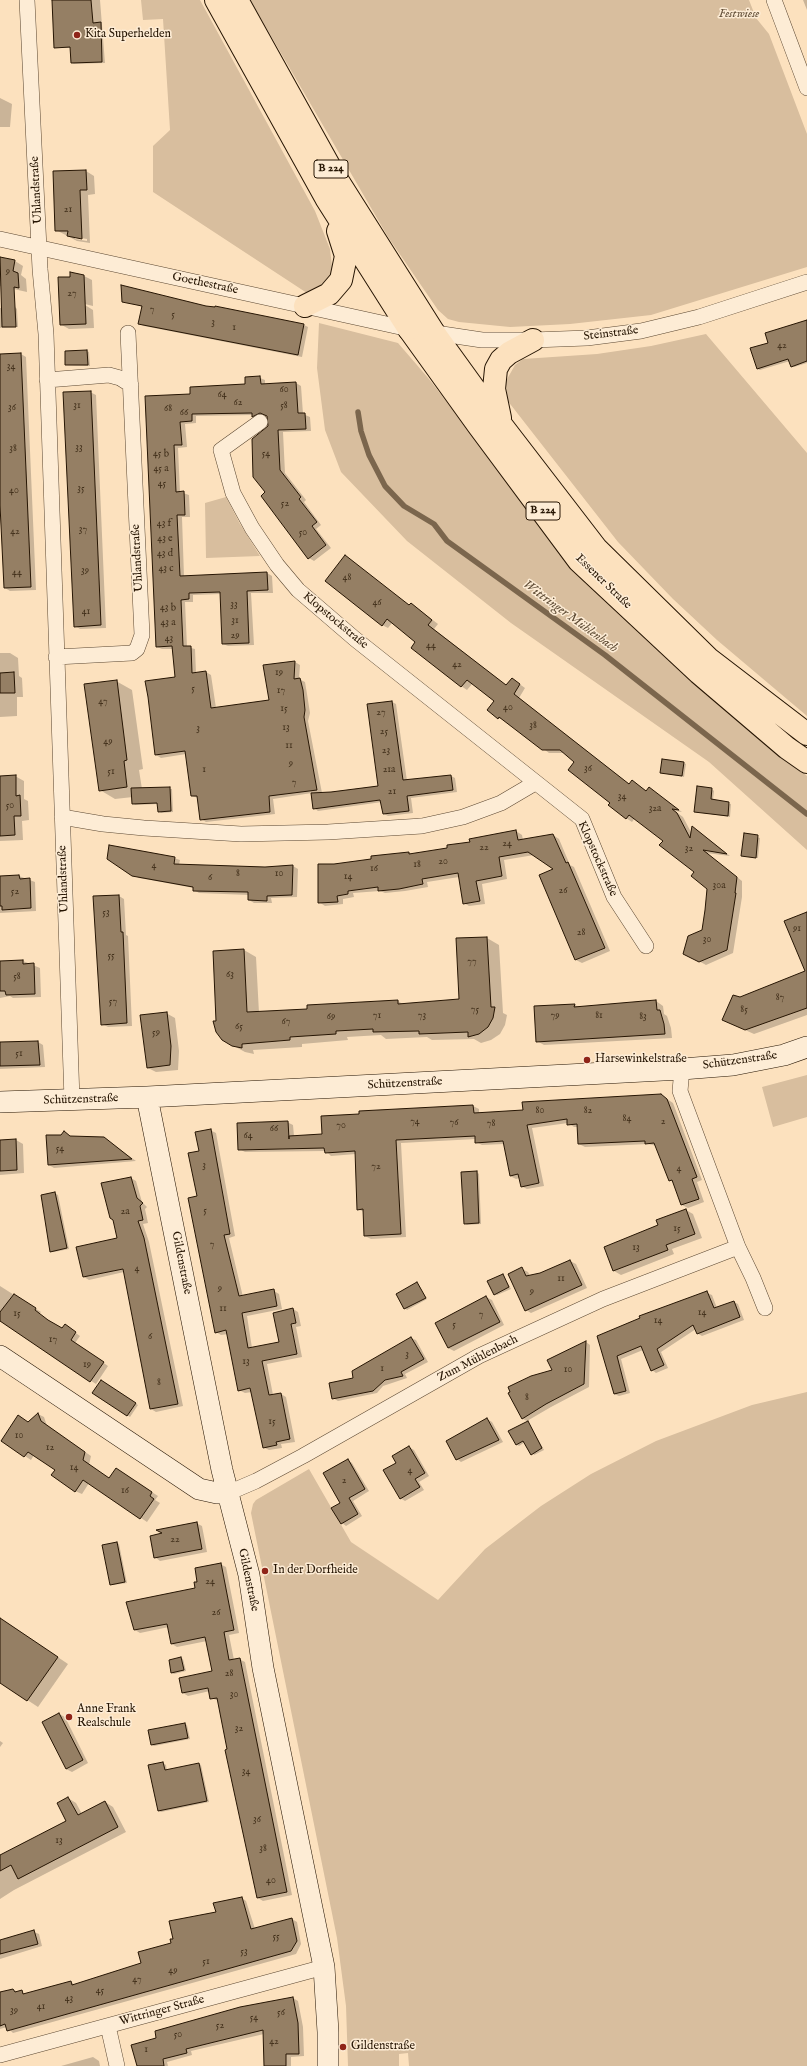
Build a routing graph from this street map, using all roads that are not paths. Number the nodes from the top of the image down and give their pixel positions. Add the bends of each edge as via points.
1 (27, 0) edge
2 (216, 0) edge
3 (237, 0) edge
4 (774, 0) edge
5 (807, 88) edge
6 (326, 198) junction
7 (0, 239) edge
8 (39, 247) junction
9 (807, 282) edge
10 (305, 306) junction
11 (409, 329) junction
12 (128, 332) dead end
13 (434, 333) junction
14 (533, 340) junction
15 (47, 380) junction
16 (130, 385) junction
17 (260, 422) dead end
18 (501, 425) junction
19 (56, 657) junction
20 (807, 734) edge
21 (807, 762) edge
22 (535, 783) junction
23 (62, 817) junction
24 (646, 946) dead end
25 (807, 1047) edge
26 (682, 1069) junction
27 (147, 1097) junction
28 (72, 1100) junction
29 (0, 1102) edge
30 (738, 1247) junction
31 (765, 1308) dead end
32 (0, 1356) edge
33 (228, 1493) junction
34 (324, 1967) junction
35 (108, 2026) junction
36 (0, 2055) edge
37 (117, 2066) edge
38 (328, 2066) edge

1 - 8 street, Uhlandstraße
2 - 6 main road, B 224
3 - 13 main road, B 224 via 336,178
4 - 5 street
6 - 10 main road via 346,256 344,269 341,280 332,291
6 - 11 main road, B 224
7 - 8 street, Goethestraße
8 - 10 street, Goethestraße
8 - 15 street, Uhlandstraße
9 - 14 street, Steinstraße via 699,317 641,331 587,338
10 - 11 street, Goethestraße
11 - 13 street, Steinstraße
11 - 21 main road, Essener Straße / B 224 via 579,561 699,673
12 - 16 street, Uhlandstraße
13 - 14 street, Steinstraße via 482,340
13 - 18 main road, B 224
14 - 18 main road via 509,353 496,369 494,389
15 - 16 street via 109,375 120,378
15 - 19 street, Uhlandstraße
16 - 19 street, Uhlandstraße via 142,627 140,642 132,653
17 - 22 street, Klopstockstraße via 221,450 233,493 252,528 277,565 298,590 355,639
18 - 20 main road, Essener Straße / B 224 via 596,548 709,659
19 - 23 street, Uhlandstraße
22 - 23 street via 501,803 463,817 422,826 241,834 116,826
22 - 24 street, Klopstockstraße via 582,819 614,897
23 - 28 street, Uhlandstraße
25 - 26 street, Schützenstraße via 784,1055 733,1065
26 - 27 street, Schützenstraße
26 - 30 street via 680,1091
27 - 28 street, Schützenstraße
27 - 33 street, Gildenstraße
28 - 29 street, Schützenstraße
30 - 31 street via 754,1278
30 - 33 street, Zum Mühlenbach via 603,1299 480,1356 303,1456 245,1487
32 - 33 street via 198,1489
33 - 34 street, Gildenstraße via 249,1575 263,1668
34 - 35 street, Wittringer Straße
34 - 38 street, Gildenstraße
35 - 36 street, Wittringer Straße
35 - 37 street

